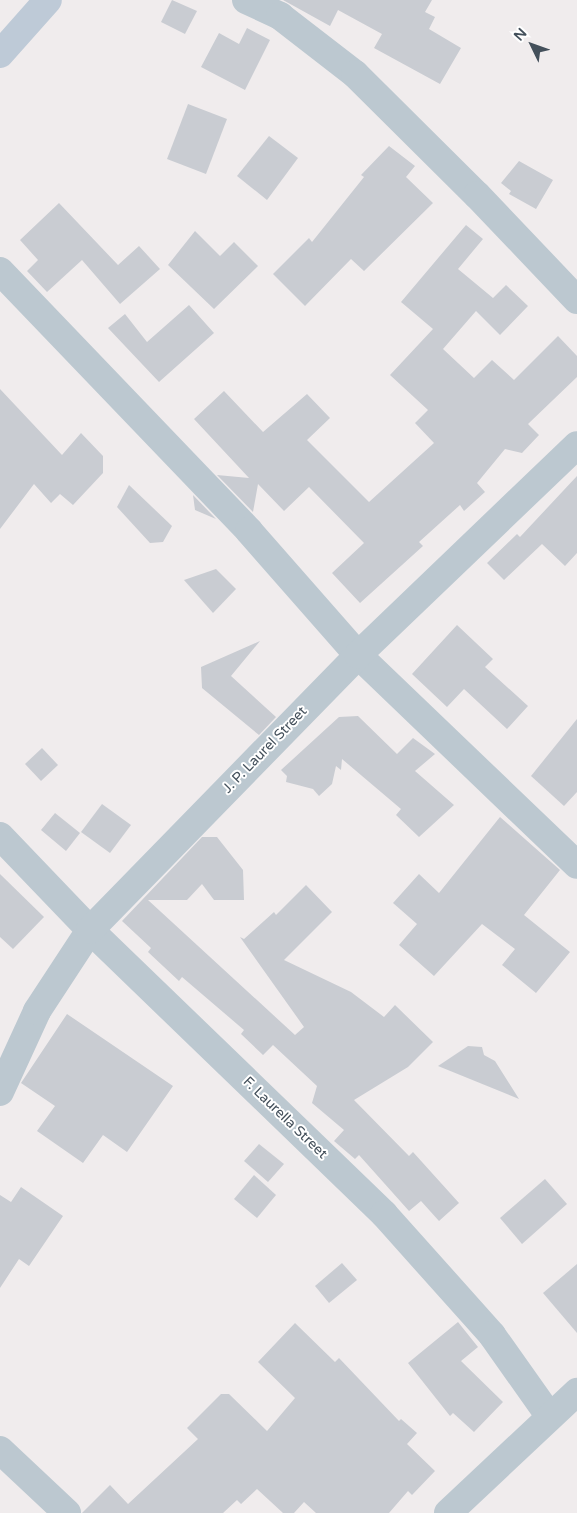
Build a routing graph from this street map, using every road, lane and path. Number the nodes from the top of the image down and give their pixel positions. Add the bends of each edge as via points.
1 (48, 0) edge
2 (246, 0) edge
3 (0, 54) edge
4 (0, 271) edge
5 (577, 300) edge
6 (577, 445) edge
7 (358, 655) junction
8 (0, 836) edge
9 (577, 864) edge
10 (90, 930) junction
11 (0, 1092) edge
12 (577, 1392) edge
13 (550, 1417) junction
14 (0, 1450) edge
15 (68, 1513) edge
16 (448, 1513) edge

1 - 3 street
2 - 5 street via 280,16 355,74 478,195
4 - 7 street via 249,530
6 - 7 street, J. P. Laurel Street
7 - 9 street
7 - 10 street, J. P. Laurel Street
8 - 10 street, F. Laurella Street
10 - 11 street, J. P. Laurel Street via 37,1011
10 - 13 street, F. Laurella Street via 384,1214 492,1335
12 - 13 street
13 - 16 street
14 - 15 street

